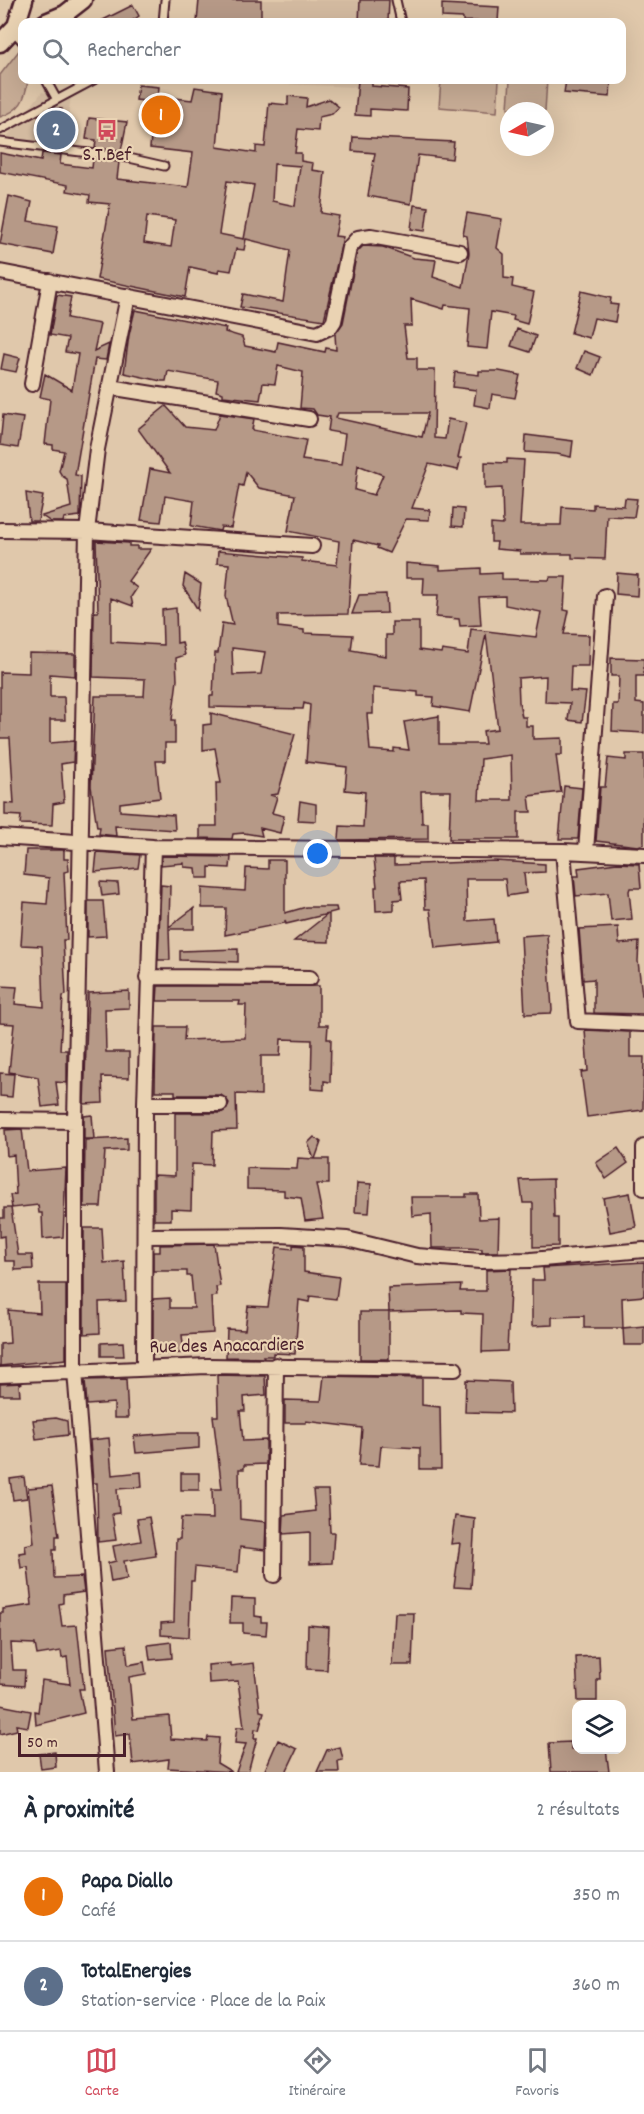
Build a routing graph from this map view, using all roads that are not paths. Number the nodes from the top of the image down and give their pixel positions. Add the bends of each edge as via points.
1 (24, 0) edge
2 (83, 0) edge
3 (165, 0) edge
4 (396, 0) edge
5 (56, 18) edge
6 (163, 18) edge
7 (400, 18) edge
8 (11, 37) edge
9 (48, 84) edge
10 (86, 84) edge
11 (56, 98) junction
12 (0, 130) edge
13 (0, 142) edge
14 (164, 166) dead end
15 (460, 252) dead end
16 (0, 272) edge
17 (50, 281) junction
18 (128, 296) junction
19 (32, 384) dead end
20 (109, 387) junction
21 (309, 419) dead end
22 (0, 530) edge
23 (87, 531) junction
24 (312, 546) dead end
25 (605, 596) dead end
26 (0, 837) edge
27 (82, 843) junction
28 (153, 847) junction
29 (563, 851) junction
30 (586, 851) junction
31 (644, 855) edge
32 (147, 977) junction
33 (310, 978) dead end
34 (644, 1024) edge
35 (145, 1104) junction
36 (220, 1104) dead end
37 (0, 1120) edge
38 (75, 1121) junction
39 (644, 1147) edge
40 (644, 1188) edge
41 (145, 1236) junction
42 (644, 1250) edge
43 (276, 1365) junction
44 (144, 1368) junction
45 (455, 1369) dead end
46 (75, 1371) junction
47 (0, 1375) edge
48 (274, 1575) dead end
49 (107, 1772) edge

1 - 8 street
2 - 5 street
3 - 6 lane
4 - 7 lane
9 - 11 lane
10 - 11 lane
11 - 12 lane
13 - 14 lane
15 - 18 street via 371,236 358,238 349,249 334,321 317,333
16 - 17 street
17 - 18 street
17 - 19 street
18 - 20 street
20 - 21 street
20 - 23 street
22 - 23 street
23 - 24 street
23 - 27 street
25 - 30 street
26 - 27 street
27 - 28 street
27 - 38 street
28 - 29 street
28 - 32 street
29 - 30 street
29 - 34 street via 578,1021
30 - 31 street
32 - 33 street
32 - 35 street
35 - 36 street
35 - 41 street
37 - 38 street
38 - 46 street
39 - 40 street
41 - 42 street via 281,1235 347,1239 417,1256 480,1261
41 - 44 street
43 - 44 street, Rue des Anacardiers
43 - 45 street, Rue des Anacardiers
43 - 48 street
44 - 46 street, Rue des Anacardiers
46 - 47 street, Rue des Anacardiers
46 - 49 street

